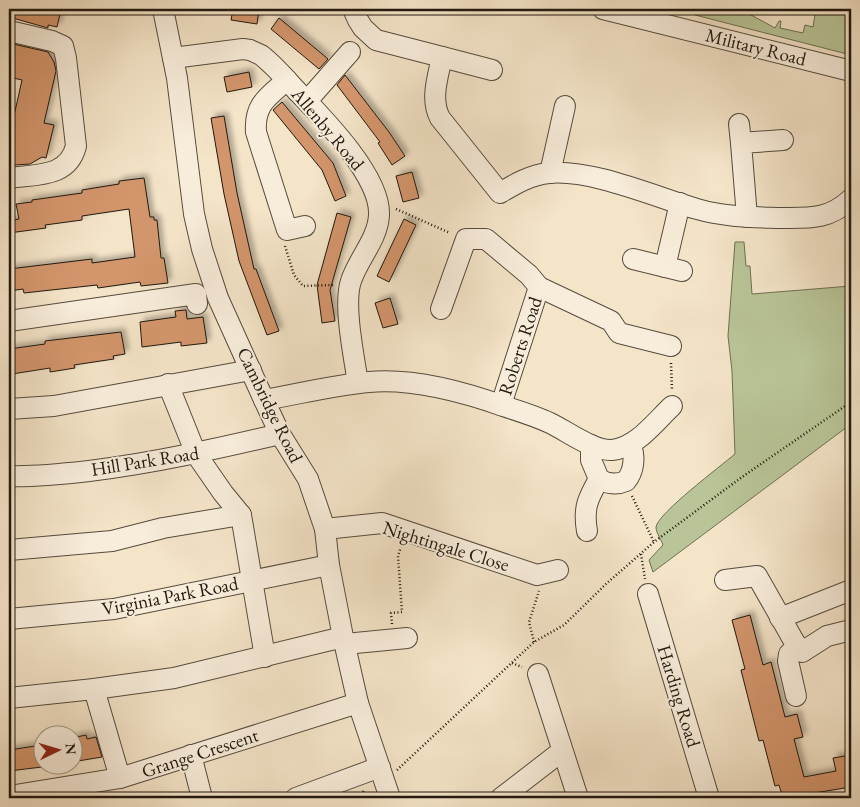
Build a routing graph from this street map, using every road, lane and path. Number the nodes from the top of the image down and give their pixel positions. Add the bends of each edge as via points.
1 (163, 9) edge
2 (353, 9) edge
3 (603, 9) edge
4 (9, 31) edge
5 (350, 52) dead end
6 (442, 57) junction
7 (173, 58) junction
8 (492, 70) dead end
9 (851, 71) edge
10 (287, 80) junction
11 (307, 101) junction
12 (565, 106) dead end
13 (783, 140) dead end
14 (550, 173) junction
15 (9, 178) edge
16 (851, 199) edge
17 (680, 204) junction
18 (379, 210) junction
19 (747, 217) junction
20 (296, 228) joint
21 (466, 240) junction
22 (633, 260) dead end
23 (539, 287) junction
24 (348, 290) junction
25 (197, 293) junction
26 (441, 309) dead end
27 (9, 321) edge
28 (671, 346) joint
29 (251, 370) junction
30 (358, 383) junction
31 (168, 384) junction
32 (264, 400) junction
33 (851, 402) edge
34 (501, 405) junction
35 (672, 406) joint
36 (9, 409) edge
37 (280, 434) junction
38 (630, 444) junction
39 (591, 445) junction
40 (196, 454) junction
41 (9, 476) edge
42 (599, 479) junction
43 (626, 481) junction
44 (241, 514) junction
45 (325, 529) junction
46 (406, 531) junction
47 (587, 531) dead end
48 (654, 542) junction
49 (9, 550) edge
50 (641, 554) junction
51 (329, 565) junction
52 (558, 570) dead end
53 (725, 580) dead end
54 (252, 581) junction
55 (538, 583) junction
56 (851, 590) edge
57 (648, 594) joint
58 (780, 618) junction
59 (9, 619) edge
60 (851, 630) edge
61 (400, 638) joint
62 (344, 641) junction
63 (534, 642) junction
64 (798, 647) junction
65 (265, 657) junction
66 (538, 674) dead end
67 (94, 689) junction
68 (796, 696) dead end
69 (9, 698) edge
70 (358, 703) junction
71 (562, 751) junction
72 (191, 755) junction
73 (382, 772) junction
74 (117, 785) edge
75 (9, 796) edge
76 (202, 798) edge
77 (296, 798) edge
78 (360, 798) edge
79 (390, 798) edge
80 (501, 798) edge
81 (578, 798) edge
82 (710, 798) edge

1 - 7 street, Cambridge Road
2 - 6 street via 363,28 376,40
3 - 9 street, Military Road
4 - 15 street via 63,46 76,146 62,169
5 - 11 street
6 - 8 street
6 - 14 street via 435,110 494,198 524,180
7 - 10 street, Allenby Road via 250,50 266,59
7 - 25 street, Cambridge Road via 194,214
10 - 11 street, Allenby Road
10 - 20 street via 264,101 255,119 256,132
11 - 18 street, Allenby Road via 362,169 376,193
12 - 14 street
13 - 19 street via 740,134
14 - 17 street via 580,175
16 - 19 street via 832,214 816,218
17 - 19 street
17 - 22 street via 674,269
18 - 21 path via 394,209
18 - 24 street, Allenby Road via 378,224
20 - 24 path via 284,241 294,275 303,286 331,284
21 - 23 street via 486,239
21 - 26 street
23 - 28 street via 611,321 619,333
23 - 34 street, Roberts Road
24 - 30 street, Allenby Road
25 - 27 street
25 - 29 street, Cambridge Road
28 - 35 path
29 - 31 street
29 - 32 street, Cambridge Road
30 - 32 street
30 - 34 street via 380,381 418,385
31 - 36 street via 54,406
31 - 40 street
32 - 37 street, Cambridge Road
33 - 48 path
34 - 39 street via 547,422
35 - 38 street
37 - 40 street, Hill Park Road
37 - 45 street, Cambridge Road via 308,479
38 - 39 street via 612,450
38 - 43 street via 634,458
39 - 42 street via 590,460
40 - 41 street, Hill Park Road via 36,477
40 - 44 street
42 - 43 street via 609,484
42 - 47 street via 585,508
43 - 48 path
44 - 49 street via 112,541
44 - 54 street
45 - 46 street, Nightingale Close via 382,523
45 - 51 street, Cambridge Road
46 - 55 street, Nightingale Close
46 - 61 path via 398,556 402,612 391,613
48 - 50 path
50 - 57 path
50 - 63 path via 564,625
51 - 54 street, Virginia Park Road
51 - 62 street, Cambridge Road
52 - 55 street
53 - 58 street via 757,576
54 - 59 street, Virginia Park Road via 114,609
54 - 65 street
55 - 63 path via 529,622
56 - 58 street
57 - 82 street, Harding Road
58 - 64 street
60 - 64 street via 827,636 802,652
61 - 62 street
62 - 65 street
62 - 70 street, Cambridge Road
63 - 73 path via 398,769
64 - 68 street via 789,654 788,661
65 - 67 street via 174,678
66 - 71 street
67 - 69 street
67 - 74 street
70 - 72 street, Grange Crescent
70 - 73 street, Cambridge Road
71 - 80 street
71 - 81 street
72 - 74 street, Grange Crescent
72 - 76 street
73 - 77 street
73 - 78 path via 367,784
73 - 79 street, Cambridge Road
74 - 75 street, Grange Crescent

